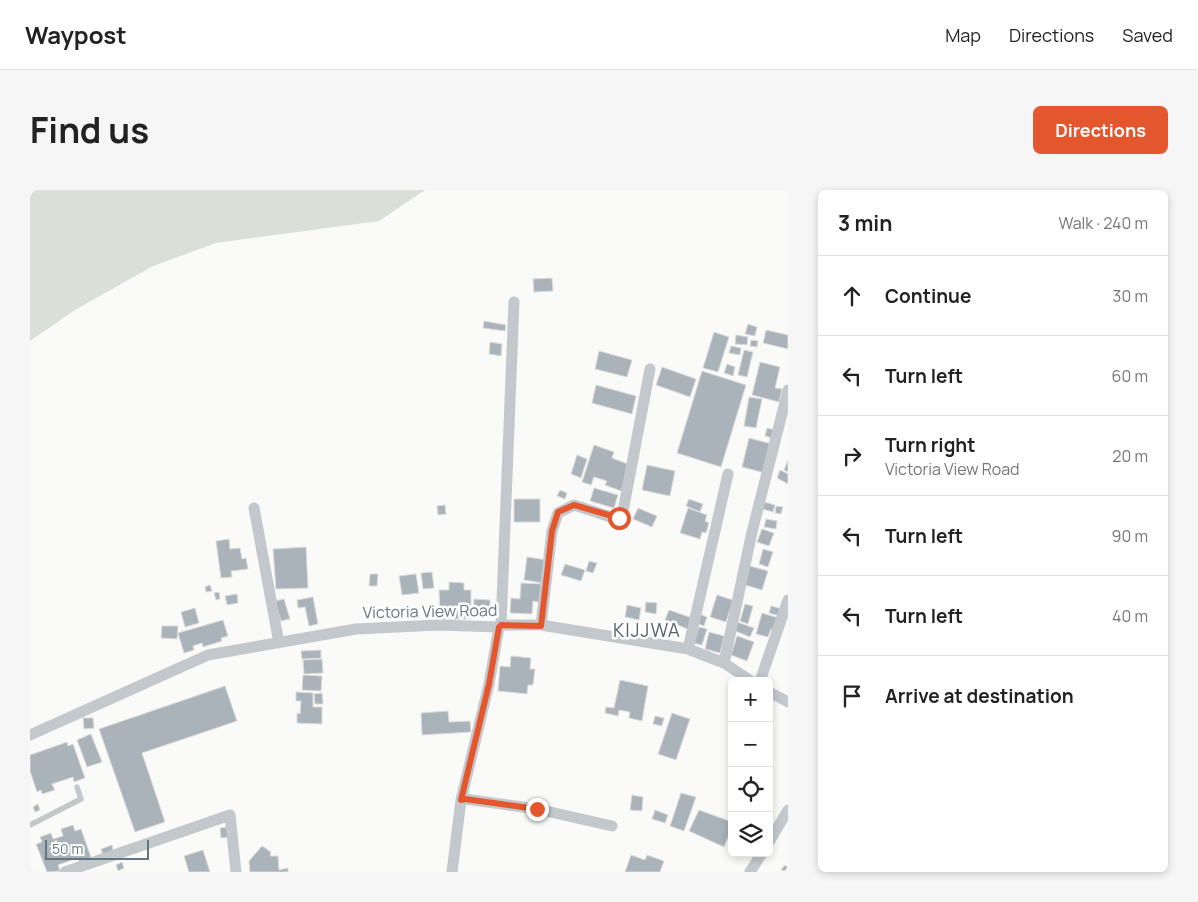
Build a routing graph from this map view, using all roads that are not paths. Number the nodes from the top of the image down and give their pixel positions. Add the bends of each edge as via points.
1 (514, 302) dead end
2 (650, 369) dead end
3 (788, 390) edge
4 (728, 474) dead end
5 (254, 508) dead end
6 (788, 600) edge
7 (500, 626) junction
8 (541, 626) junction
9 (279, 643) junction
10 (688, 649) junction
11 (724, 663) junction
12 (745, 677) edge
13 (761, 677) edge
14 (773, 694) edge
15 (788, 702) edge
16 (30, 735) edge
17 (78, 787) dead end
18 (461, 800) junction
19 (788, 810) edge
20 (30, 825) edge
21 (612, 826) dead end
22 (773, 835) edge
23 (759, 857) edge
24 (65, 872) edge
25 (236, 872) edge
26 (452, 872) edge
27 (750, 872) edge

1 - 7 street
2 - 8 street via 623,511 619,518 574,505 558,512 552,531
3 - 11 street via 752,532
4 - 10 street
5 - 9 street
6 - 13 street
7 - 8 street, Victoria View Road
7 - 9 street, Victoria View Road via 356,629
7 - 18 street
8 - 10 street, Victoria View Road
9 - 16 street, Victoria View Road via 208,655
10 - 11 street, Victoria View Road
11 - 12 street, Victoria View Road
14 - 15 street
17 - 20 lane via 81,799
18 - 21 street via 537,809
18 - 26 street
19 - 22 street
23 - 27 street
24 - 25 street via 230,816

